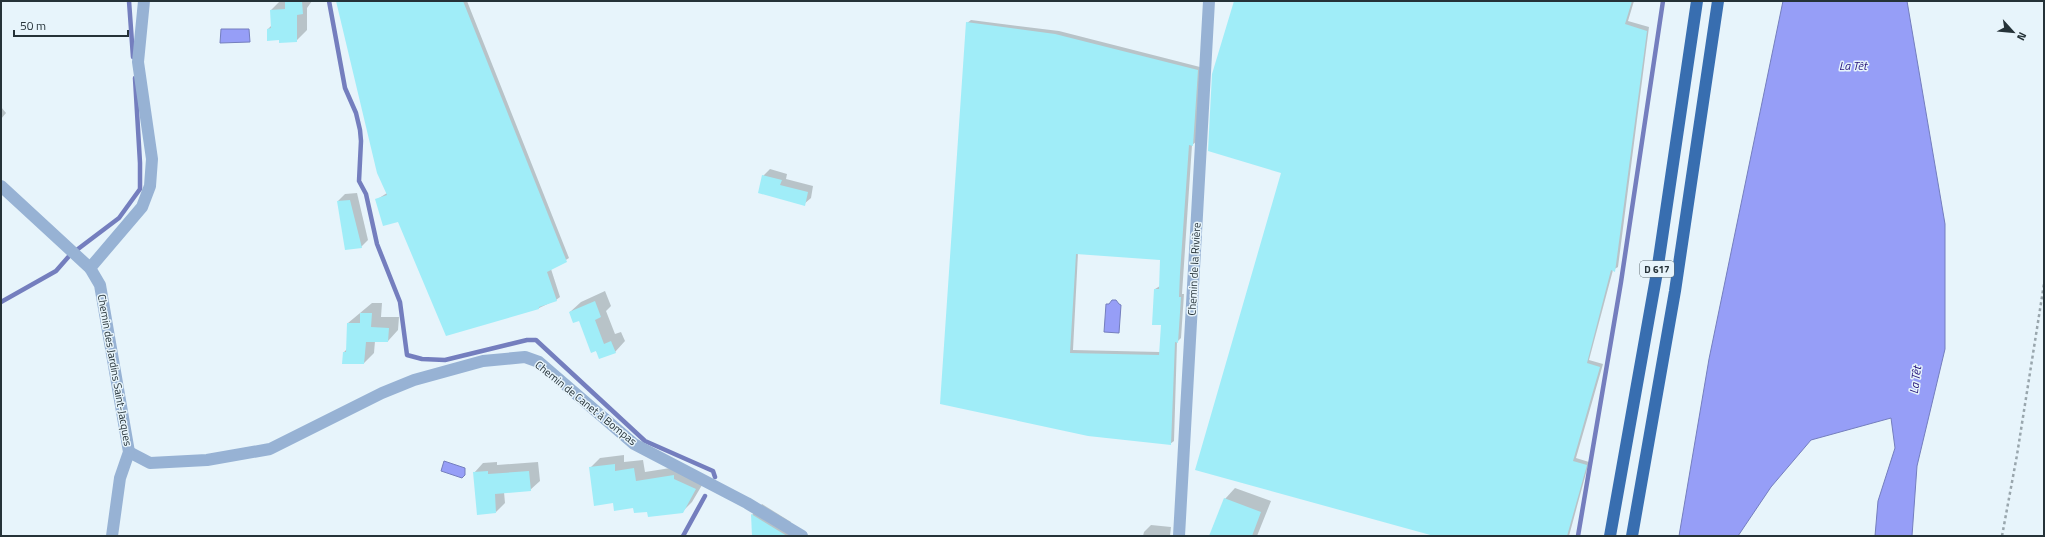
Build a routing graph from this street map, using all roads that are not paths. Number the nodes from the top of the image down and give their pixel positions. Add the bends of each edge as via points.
1 (144, 1) edge
2 (1209, 1) edge
3 (1697, 1) edge
4 (1718, 1) edge
5 (1, 186) edge
6 (90, 268) junction
7 (129, 452) junction
8 (112, 536) edge
9 (802, 536) edge
10 (1179, 536) edge
11 (1610, 536) edge
12 (1632, 536) edge

1 - 6 street via 138,62 152,159 150,186 142,207
2 - 10 street, Chemin de la Rivière
3 - 11 highway, D 617 via 1657,272
4 - 12 highway, D 617 via 1675,291
5 - 6 street, Chemin des Jardins Saint-Jacques
6 - 7 street, Chemin des Jardins Saint-Jacques via 100,285
7 - 8 street via 120,478
7 - 9 street, Chemin de Canet à Bompas via 150,463 208,460 270,449 382,393 414,380 483,361 525,357 539,362 634,444 747,503

